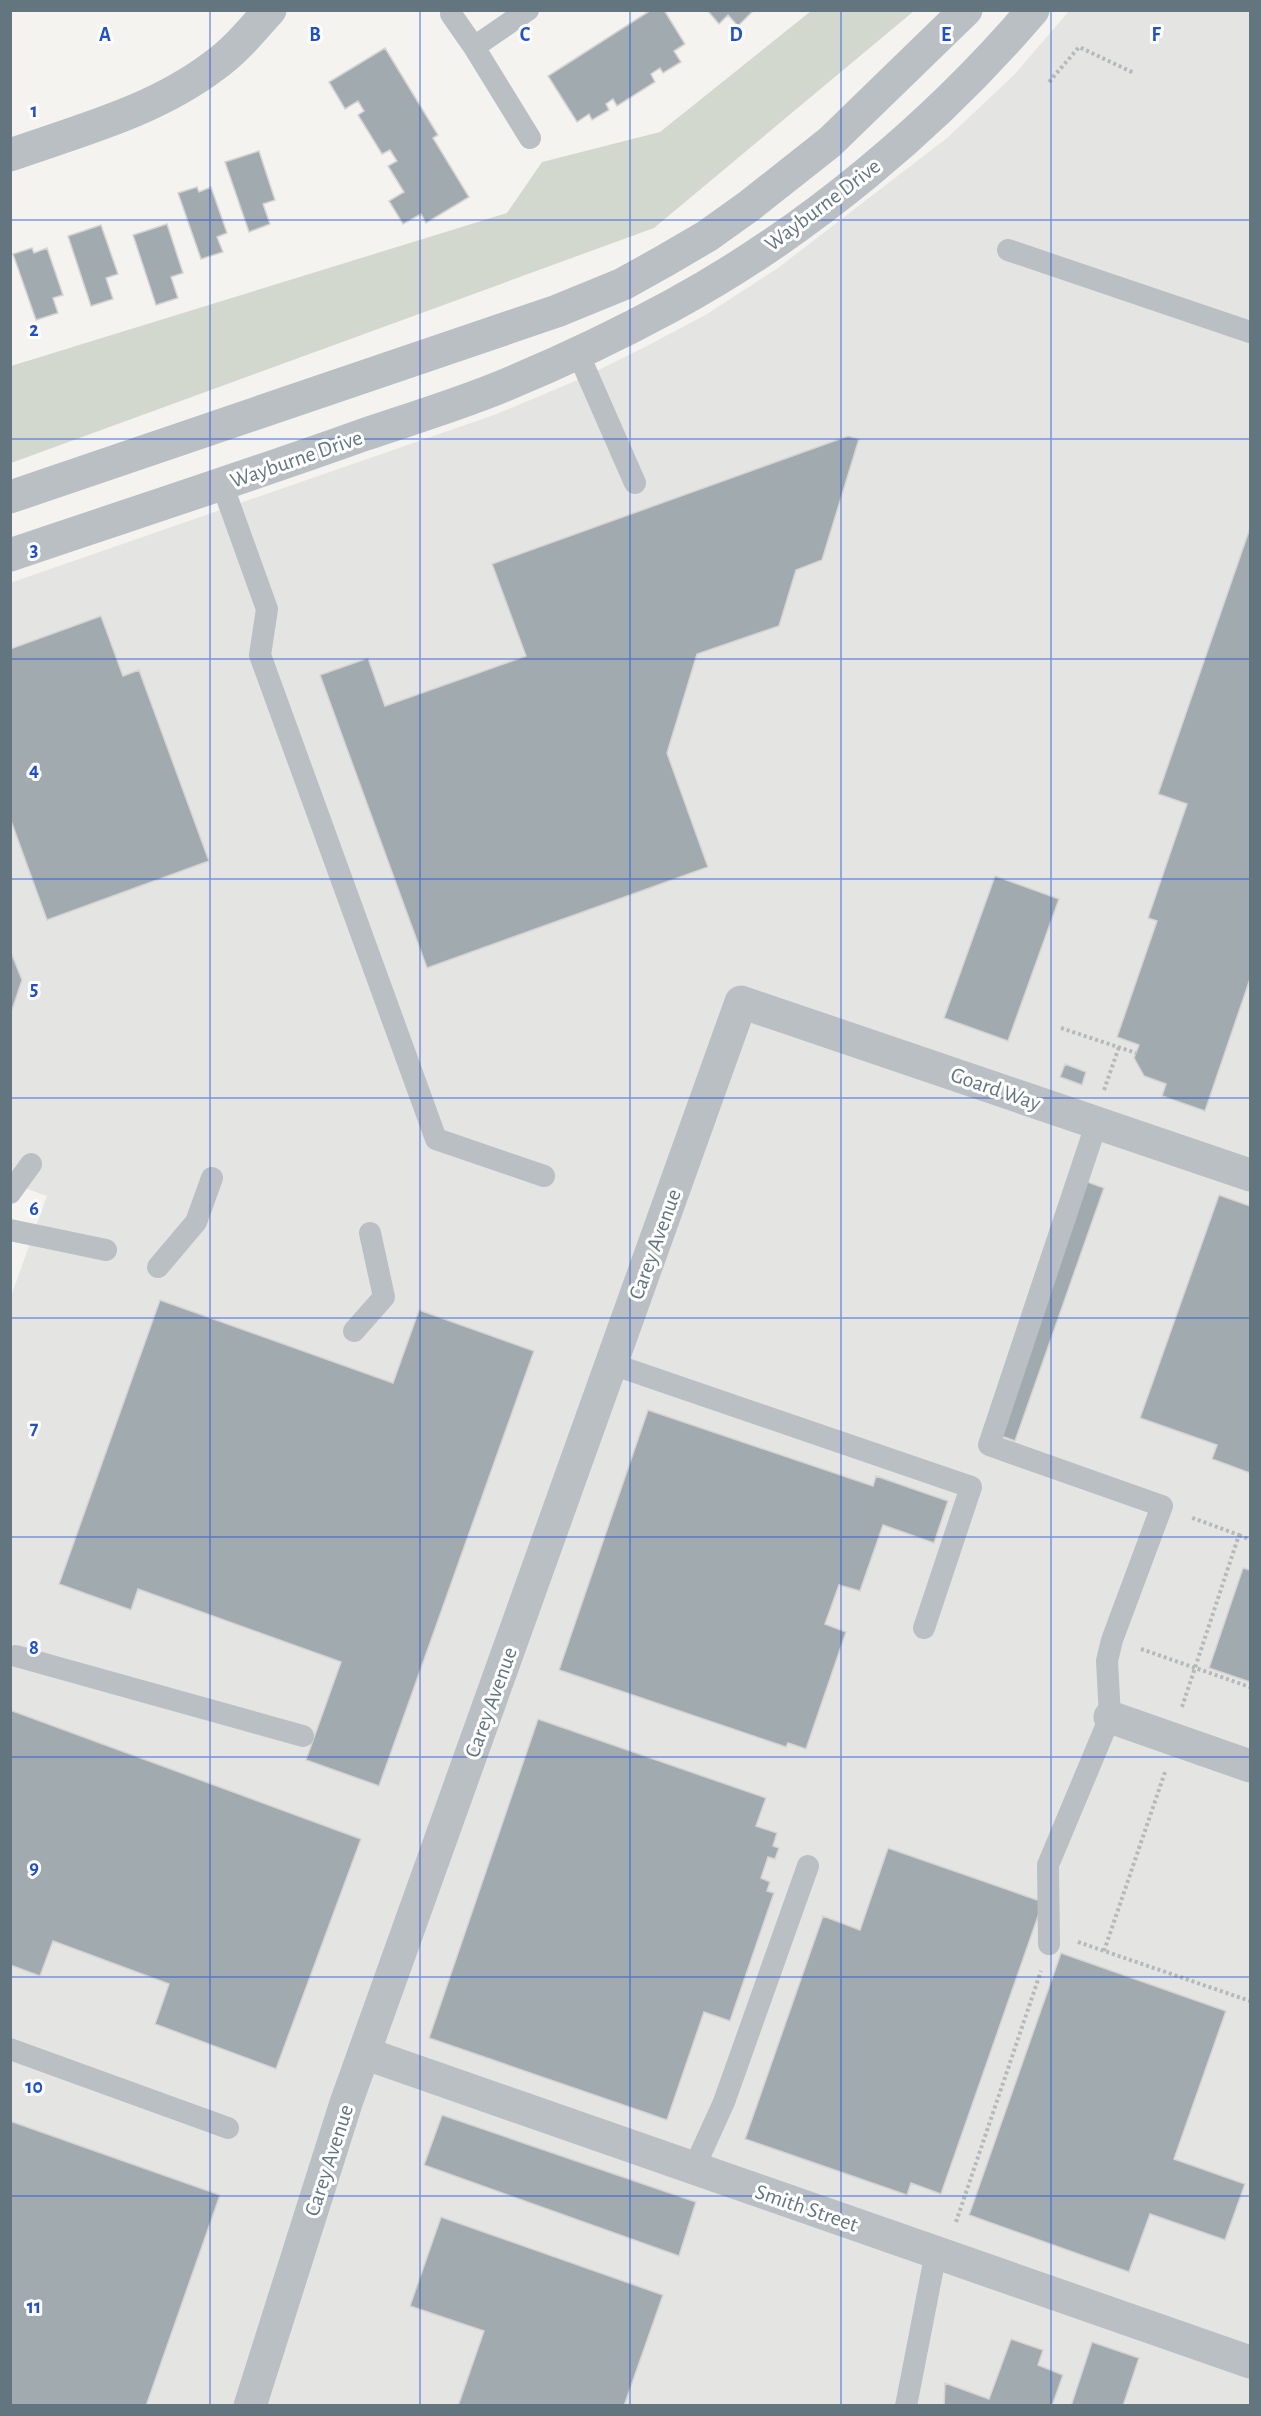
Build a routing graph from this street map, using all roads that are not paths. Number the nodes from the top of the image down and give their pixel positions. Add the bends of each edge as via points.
1 (270, 10) edge
2 (451, 10) edge
3 (528, 10) edge
4 (966, 10) edge
5 (1033, 10) edge
6 (474, 47) junction
7 (530, 138) dead end
8 (10, 155) edge
9 (1008, 250) dead end
10 (557, 311) junction
11 (1251, 333) edge
12 (578, 352) junction
13 (635, 483) dead end
14 (222, 484) junction
15 (10, 497) edge
16 (10, 555) edge
17 (741, 1002) joint
18 (1097, 1122) junction
19 (31, 1164) dead end
20 (1251, 1174) edge
21 (544, 1176) dead end
22 (212, 1178) dead end
23 (10, 1193) edge
24 (10, 1230) edge
25 (370, 1233) dead end
26 (106, 1250) dead end
27 (158, 1267) dead end
28 (354, 1331) dead end
29 (612, 1364) junction
30 (924, 1628) dead end
31 (16, 1656) dead end
32 (1110, 1717) junction
33 (303, 1736) dead end
34 (1251, 1766) edge
35 (808, 1866) dead end
36 (1049, 1938) road end
37 (10, 2049) edge
38 (364, 2053) junction
39 (228, 2128) dead end
40 (694, 2168) junction
41 (944, 2241) junction
42 (1251, 2362) edge
43 (250, 2406) edge
44 (906, 2406) edge

1 - 8 street via 216,65 174,92 135,112
2 - 6 lane
3 - 6 lane
4 - 10 street, Wayburne Drive via 830,142 749,206 707,236 623,284
5 - 12 street, Wayburne Drive via 934,113 841,193 754,255 676,303
6 - 7 lane
9 - 11 lane
10 - 12 street
10 - 15 street, Wayburne Drive
12 - 13 lane
12 - 14 street, Wayburne Drive via 501,387
14 - 16 street, Wayburne Drive
14 - 21 lane via 267,609 260,655 436,1139
17 - 18 street, Goard Way
17 - 29 street, Carey Avenue
18 - 20 street, Goard Way
18 - 32 lane via 989,1445 1162,1506 1112,1640 1107,1661
19 - 23 lane
22 - 27 lane via 196,1222
24 - 26 lane
25 - 28 lane via 384,1297
29 - 30 lane via 971,1487
29 - 38 street, Carey Avenue
31 - 33 lane
32 - 34 street
32 - 36 lane via 1048,1865
35 - 40 lane via 724,2102
37 - 39 lane
38 - 40 street, Smith Street
38 - 43 street, Carey Avenue
40 - 41 street, Smith Street
41 - 42 street, Smith Street
41 - 44 lane via 929,2277

